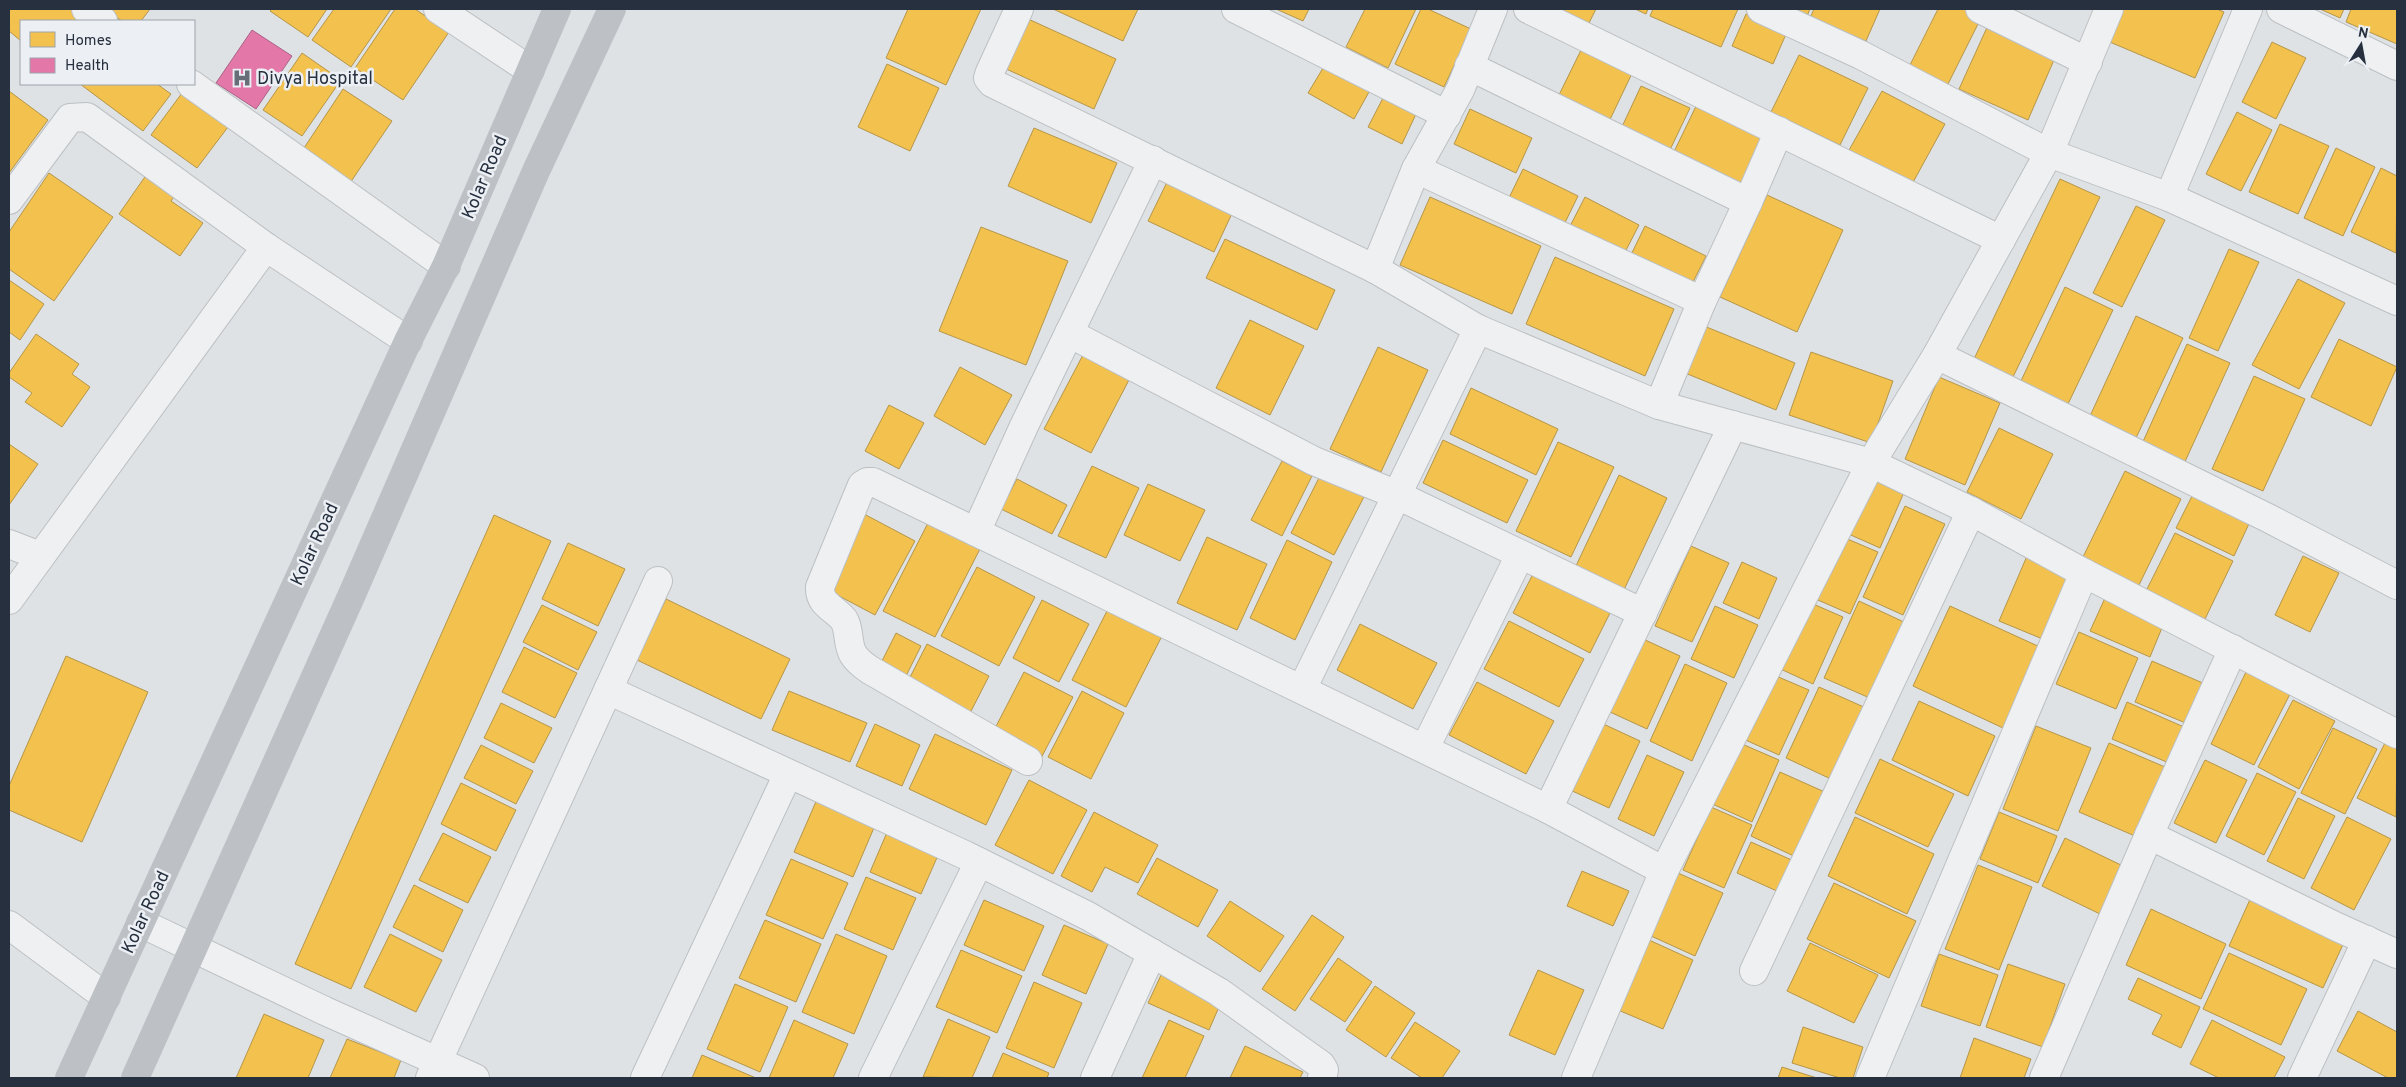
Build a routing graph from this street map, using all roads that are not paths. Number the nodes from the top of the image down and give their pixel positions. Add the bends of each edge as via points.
1 (86, 9) edge
2 (438, 9) edge
3 (557, 9) edge
4 (612, 9) edge
5 (1019, 9) edge
6 (1236, 9) edge
7 (1493, 9) edge
8 (1528, 9) edge
9 (1761, 9) edge
10 (1980, 9) edge
11 (2109, 9) edge
12 (2248, 9) edge
13 (2281, 9) edge
14 (102, 20) edge
15 (2088, 62) junction
16 (1469, 66) junction
17 (2397, 66) edge
18 (530, 70) junction
19 (192, 85) edge
20 (1447, 115) junction
21 (1779, 131) junction
22 (2050, 153) junction
23 (1153, 160) junction
24 (1416, 170) junction
25 (2169, 197) junction
26 (9, 200) edge
27 (1748, 202) junction
28 (2002, 240) junction
29 (266, 247) junction
30 (446, 266) junction
31 (1376, 269) junction
32 (1702, 301) junction
33 (2397, 301) edge
34 (1478, 329) junction
35 (1069, 333) junction
36 (408, 341) junction
37 (1937, 355) junction
38 (1659, 405) junction
39 (1733, 425) junction
40 (1871, 463) junction
41 (1395, 494) junction
42 (1971, 511) junction
43 (976, 532) junction
44 (9, 544) edge
45 (1520, 555) junction
46 (40, 556) junction
47 (2084, 572) junction
48 (658, 581) dead end
49 (2397, 585) edge
50 (9, 600) edge
51 (1643, 613) junction
52 (2233, 649) junction
53 (1302, 689) junction
54 (608, 690) junction
55 (2397, 734) edge
56 (1425, 748) junction
57 (1028, 761) dead end
58 (788, 774) junction
59 (1548, 809) junction
60 (2149, 835) junction
61 (979, 862) junction
62 (1664, 871) junction
63 (140, 923) junction
64 (9, 925) edge
65 (2366, 940) junction
66 (194, 949) junction
67 (1152, 953) junction
68 (2397, 954) edge
69 (1754, 971) dead end
70 (106, 997) junction
71 (433, 1070) edge
72 (69, 1078) edge
73 (135, 1078) edge
74 (475, 1078) edge
75 (645, 1078) edge
76 (873, 1078) edge
77 (1095, 1078) edge
78 (1322, 1078) edge
79 (1576, 1078) edge
80 (1870, 1078) edge
81 (2044, 1078) edge
82 (2302, 1078) edge

1 - 14 street
2 - 18 street
3 - 18 main road, Kolar Road
4 - 66 main road via 536,171
5 - 23 street via 990,72 988,78 992,83
6 - 20 street
7 - 16 street
8 - 21 street
9 - 22 street via 1861,55
10 - 15 street
11 - 15 street
12 - 25 street
13 - 17 street
15 - 22 street
16 - 20 street
16 - 27 street
18 - 30 main road, Kolar Road
19 - 30 street
20 - 24 street
21 - 27 street
21 - 28 street
22 - 25 street
22 - 28 street
23 - 31 street
23 - 35 street
24 - 31 street
24 - 32 street
25 - 33 street
26 - 29 street via 70,118 87,116
27 - 32 street
28 - 37 street
29 - 36 street
29 - 46 street
30 - 36 main road, Kolar Road
31 - 34 street
32 - 38 street
34 - 38 street
34 - 41 street
35 - 41 street via 1314,461
35 - 43 street
36 - 63 main road, Kolar Road
37 - 40 street
37 - 49 street
38 - 39 street
39 - 40 street
39 - 51 street
40 - 42 street
40 - 62 street
41 - 45 street
41 - 53 street
42 - 47 street
42 - 69 street
43 - 53 street
43 - 57 street via 873,482 867,482 862,485 820,587 820,595 844,620 852,653 859,662
44 - 46 street
45 - 51 street
45 - 56 street
46 - 50 street
47 - 52 street
47 - 80 street
48 - 54 street
51 - 59 street
52 - 55 street
52 - 60 street
53 - 56 street
54 - 58 street
54 - 71 street
56 - 59 street
58 - 61 street
58 - 75 street
59 - 62 street
60 - 65 street
60 - 81 street
61 - 67 street via 1088,916
61 - 76 street
62 - 79 street
63 - 66 street
63 - 70 main road, Kolar Road
64 - 70 street
65 - 68 street
65 - 82 street
66 - 71 street
66 - 73 main road
67 - 77 street
67 - 78 street via 1219,992 1320,1065 1324,1070
70 - 72 main road, Kolar Road
71 - 74 street

